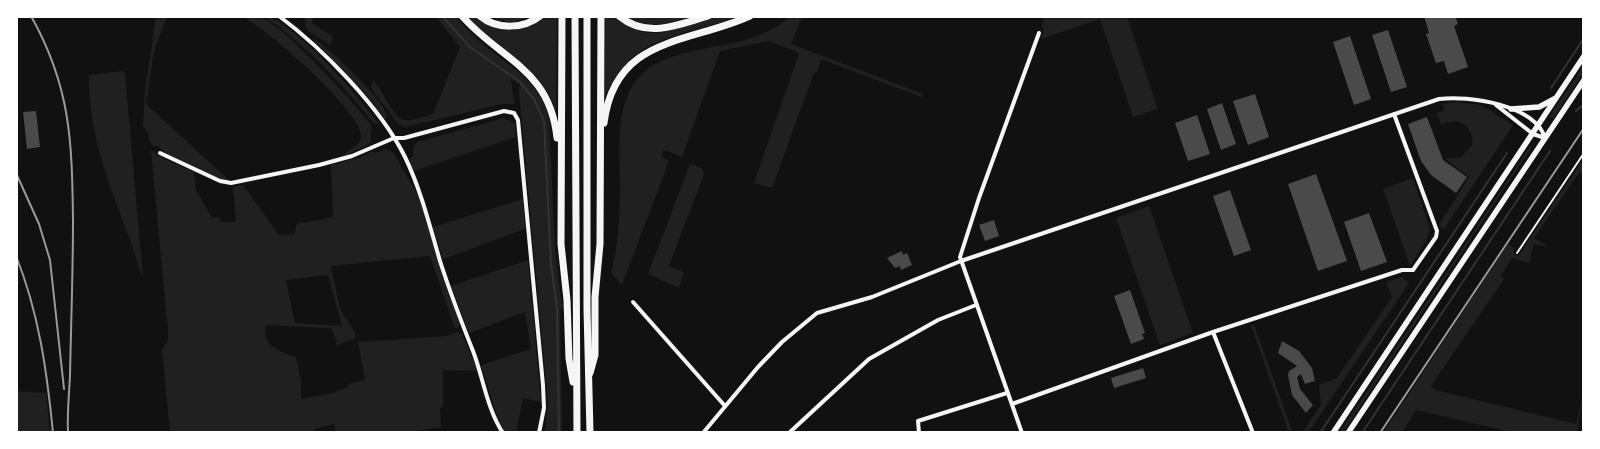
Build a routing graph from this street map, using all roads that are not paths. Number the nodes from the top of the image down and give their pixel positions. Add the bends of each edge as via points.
1 (279, 16) edge
2 (462, 16) edge
3 (480, 16) edge
4 (540, 16) edge
5 (562, 16) edge
6 (575, 16) edge
7 (587, 16) edge
8 (600, 16) edge
9 (619, 16) edge
10 (708, 16) edge
11 (750, 16) edge
12 (1039, 33) dead end
13 (1584, 56) edge
14 (1584, 80) edge
15 (1558, 97) junction
16 (1494, 104) junction
17 (1511, 109) junction
18 (1394, 114) junction
19 (1538, 126) junction
20 (1533, 134) junction
21 (394, 138) junction
22 (1545, 138) junction
23 (160, 153) dead end
24 (1584, 153) edge
25 (561, 168) junction
26 (600, 178) junction
27 (1517, 253) dead end
28 (961, 261) junction
29 (634, 302) dead end
30 (976, 305) junction
31 (1213, 332) junction
32 (588, 376) junction
33 (576, 392) junction
34 (1007, 393) junction
35 (1012, 404) junction
36 (725, 406) junction
37 (503, 433) edge
38 (539, 433) edge
39 (577, 433) edge
40 (590, 433) edge
41 (703, 433) edge
42 (789, 433) edge
43 (919, 433) edge
44 (1022, 433) edge
45 (1252, 433) edge
46 (1334, 433) edge
47 (1348, 433) edge

1 - 21 street via 304,36 366,99
2 - 25 highway via 486,40 520,65 542,90 554,119
3 - 4 highway via 493,24 514,26
5 - 25 highway
6 - 33 highway
7 - 32 highway
8 - 26 highway
9 - 10 highway via 633,26 654,30
11 - 26 highway via 662,44 632,62 608,101 604,168
12 - 28 street via 979,198
13 - 15 main road
14 - 22 main road
15 - 17 main road via 1539,107
15 - 19 main road
16 - 17 street
16 - 18 street via 1450,97
16 - 20 street
17 - 19 street
18 - 28 street
18 - 31 street via 1437,231 1414,269
19 - 20 main road
19 - 22 street
20 - 22 street
20 - 46 main road
21 - 23 street via 352,156 231,183
21 - 37 street via 416,184 450,290
21 - 38 street via 504,111 513,112 518,120 544,399
22 - 47 main road
24 - 27 lane
25 - 33 highway via 562,262 569,364
26 - 32 highway via 595,355
28 - 30 street
28 - 36 street via 872,298 817,313 782,342
29 - 36 street
30 - 34 street
30 - 42 street via 938,320 869,358
31 - 35 street
31 - 45 street
32 - 40 highway
33 - 39 highway
34 - 35 street
34 - 43 street via 918,420
35 - 44 street
36 - 41 street

